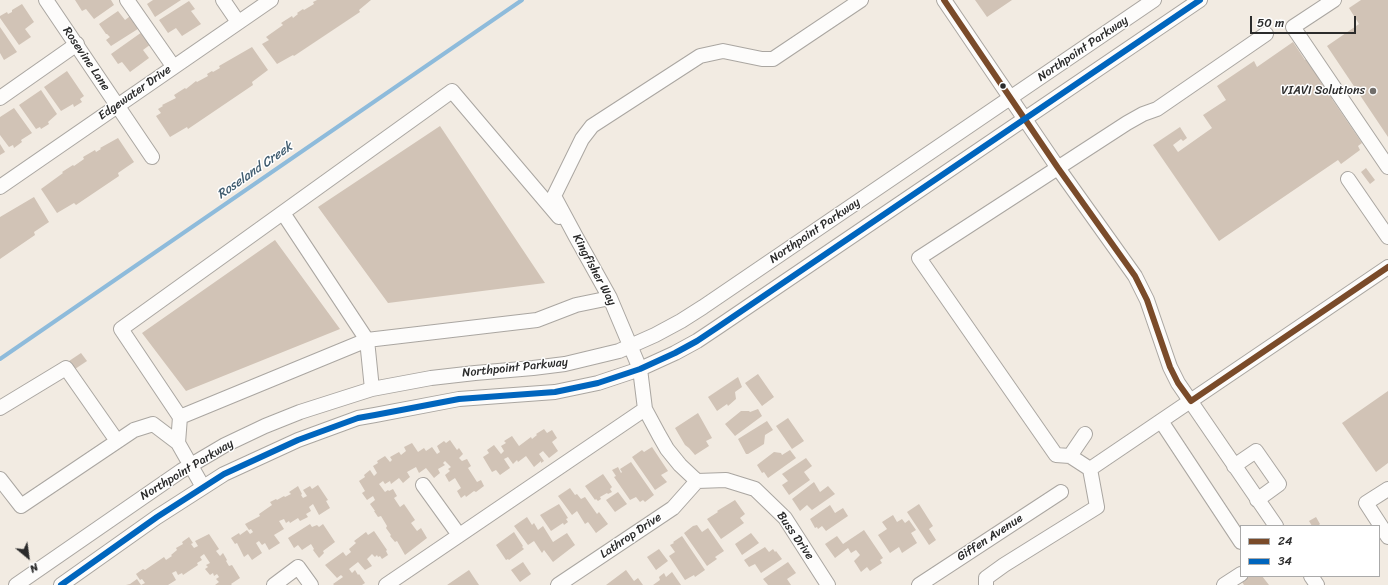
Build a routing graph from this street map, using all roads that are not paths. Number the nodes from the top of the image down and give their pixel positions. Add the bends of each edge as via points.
1 (46, 0) edge
2 (127, 0) edge
3 (223, 0) edge
4 (271, 0) edge
5 (861, 0) edge
6 (944, 0) edge
7 (1154, 0) edge
8 (1200, 0) edge
9 (1334, 0) edge
10 (238, 22) junction
11 (1266, 34) dead end
12 (76, 44) junction
13 (173, 66) junction
14 (0, 98) edge
15 (1011, 98) junction
16 (118, 105) junction
17 (1026, 119) junction
18 (152, 157) dead end
19 (1388, 167) edge
20 (1058, 168) junction
21 (1348, 179) dead end
22 (0, 187) edge
23 (283, 213) junction
24 (576, 237) junction
25 (1388, 237) edge
26 (1388, 267) edge
27 (610, 298) junction
28 (367, 340) junction
29 (630, 345) junction
30 (640, 369) junction
31 (372, 389) junction
32 (1191, 401) junction
33 (0, 408) edge
34 (646, 409) junction
35 (180, 417) junction
36 (1161, 421) junction
37 (1085, 434) dead end
38 (117, 441) junction
39 (178, 443) junction
40 (1070, 456) junction
41 (190, 466) junction
42 (1234, 466) junction
43 (1090, 469) junction
44 (0, 479) edge
45 (697, 481) junction
46 (423, 485) dead end
47 (203, 487) junction
48 (1388, 489) edge
49 (1061, 492) dead end
50 (1257, 500) junction
51 (1275, 525) edge
52 (459, 536) junction
53 (1388, 537) edge
54 (1240, 540) edge
55 (1240, 575) edge
56 (16, 585) edge
57 (60, 585) edge
58 (274, 585) edge
59 (311, 585) edge
60 (386, 585) edge
61 (558, 585) edge
62 (828, 585) edge
63 (920, 585) edge
64 (986, 585) edge
65 (1224, 585) edge

1 - 12 street, Rosevine Lane
2 - 13 street
3 - 10 street
4 - 10 street, Edgewater Drive
5 - 24 street, Kingfisher Way via 773,59 723,51 700,56 592,126 582,139 554,196
6 - 15 street
7 - 15 street, Northpoint Parkway
8 - 17 street, Northpoint Parkway
9 - 19 street via 1293,27
10 - 13 street, Edgewater Drive
11 - 20 street via 1158,109 1143,114
12 - 14 street
12 - 16 street, Rosevine Lane
13 - 16 street, Edgewater Drive
15 - 17 street
15 - 29 street, Northpoint Parkway via 703,307 681,321
16 - 18 street, Rosevine Lane
16 - 22 street, Edgewater Drive
17 - 20 street
17 - 30 street, Northpoint Parkway via 697,341
20 - 32 street via 1135,276 1147,300 1170,367
20 - 40 street via 919,258 1056,455
21 - 25 street
23 - 24 street via 452,91
23 - 28 street
23 - 35 street via 121,329
24 - 27 street, Kingfisher Way
26 - 32 street
27 - 28 street via 576,305 537,320
27 - 29 street, Kingfisher Way
28 - 31 street
28 - 35 street
29 - 30 street, Kingfisher Way
29 - 31 street, Northpoint Parkway via 619,351 565,364 431,378
30 - 34 street
30 - 47 street, Northpoint Parkway via 598,383 556,392 460,399 358,418 259,457
31 - 41 street, Northpoint Parkway via 266,426
32 - 36 street
32 - 42 street
33 - 38 street via 66,368
34 - 45 street via 668,449
34 - 52 street
35 - 39 street
36 - 43 street
36 - 54 street
37 - 40 street
38 - 39 street via 134,430 153,424
38 - 44 street via 21,506
39 - 41 street
40 - 43 street
41 - 47 street
41 - 56 street, Northpoint Parkway
42 - 50 street
42 - 50 street via 1256,451 1272,473 1279,484
43 - 64 street via 1096,507 1004,565 986,578
45 - 61 street, Lathrop Drive via 673,508
45 - 62 street, Buss Drive via 726,480 755,489 785,518
46 - 52 street
47 - 57 street, Northpoint Parkway
48 - 53 street via 1366,504
49 - 63 street, Giffen Avenue
50 - 51 street
52 - 60 street
55 - 65 street
58 - 59 street via 298,567

